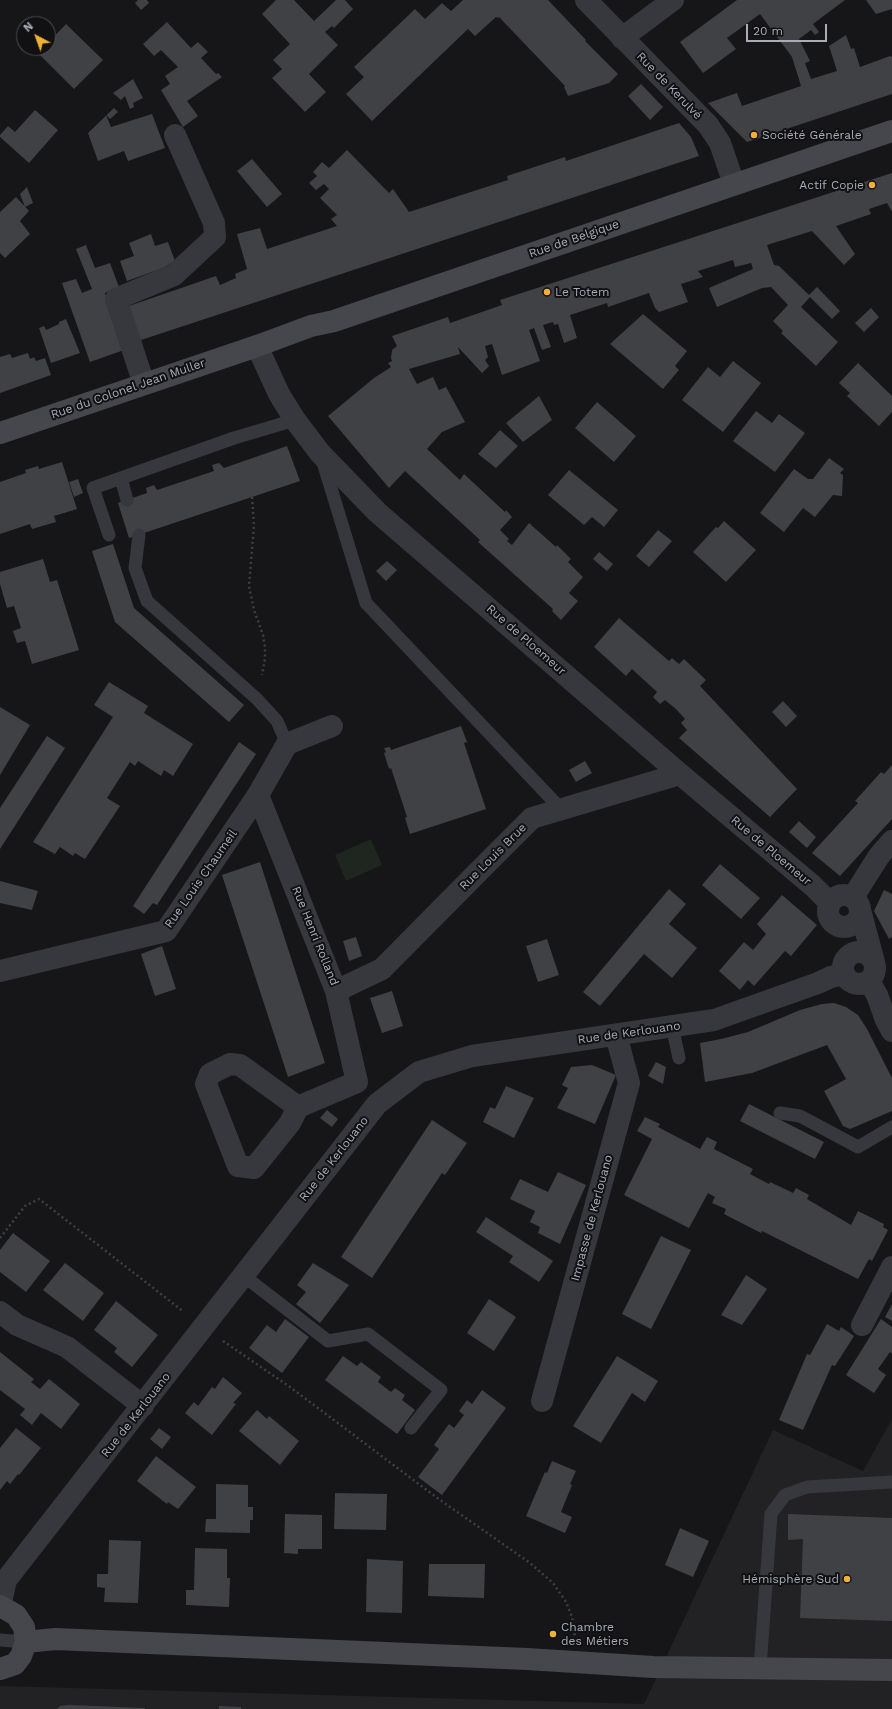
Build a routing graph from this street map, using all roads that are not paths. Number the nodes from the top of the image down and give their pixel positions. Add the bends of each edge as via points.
1 (586, 0) edge
2 (673, 0) edge
3 (622, 38) junction
4 (892, 131) edge
5 (175, 135) dead end
6 (734, 184) junction
7 (257, 346) junction
8 (144, 384) junction
9 (295, 420) junction
10 (0, 433) edge
11 (320, 453) junction
12 (120, 478) junction
13 (128, 500) dead end
14 (109, 535) dead end
15 (139, 535) dead end
16 (332, 726) dead end
17 (287, 744) junction
18 (680, 774) junction
19 (258, 795) junction
20 (562, 810) junction
21 (892, 841) edge
22 (857, 904) junction
23 (830, 911) junction
24 (0, 971) edge
25 (844, 972) junction
26 (871, 972) junction
27 (336, 991) junction
28 (672, 1026) junction
29 (892, 1030) edge
30 (616, 1035) junction
31 (679, 1058) dead end
32 (357, 1082) junction
33 (377, 1104) junction
34 (298, 1107) junction
35 (780, 1113) dead end
36 (892, 1127) edge
37 (892, 1267) edge
38 (244, 1276) junction
39 (0, 1312) edge
40 (862, 1325) dead end
41 (542, 1401) dead end
42 (143, 1406) junction
43 (412, 1428) dead end
44 (892, 1482) edge
45 (0, 1606) edge
46 (0, 1640) edge
47 (26, 1642) junction
48 (760, 1668) junction
49 (892, 1670) edge
50 (0, 1673) edge

1 - 3 street, Rue de Kerulvé
2 - 3 street
3 - 6 street, Rue de Kerulvé via 708,126 720,143
4 - 6 main road, Rue de Belgique
5 - 8 street via 214,224 215,237 174,275 116,299
6 - 7 main road, Rue de Belgique
7 - 8 main road, Rue du Colonel Jean Muller
7 - 9 street, Rue de Ploemeur via 279,394
8 - 10 main road, Rue du Colonel Jean Muller
9 - 11 street, Rue de Ploemeur
9 - 12 lane via 234,438
11 - 18 street, Rue de Ploemeur via 378,512
11 - 20 lane via 366,603
12 - 13 lane
12 - 14 lane via 93,488
15 - 17 lane via 135,568 147,601 257,699 277,721
16 - 17 street
17 - 19 street, Rue Louis Chaumeil
18 - 20 street, Rue Louis Brue
18 - 23 street, Rue de Ploemeur via 813,886
19 - 24 street, Rue Louis Chaumeil via 166,931
19 - 27 street, Rue Henri Rolland
20 - 27 street, Rue Louis Brue via 532,818 382,969
21 - 22 street via 879,856
22 - 23 street via 843,895 838,896
22 - 23 street via 857,920 849,926 838,925
22 - 26 street
23 - 25 street
25 - 26 street via 849,980 858,984
25 - 28 street, Rue de Kerlouano via 714,1020
26 - 29 street via 886,1020
27 - 32 street, Rue Henri Rolland
28 - 30 street, Rue de Kerlouano
28 - 31 lane
30 - 33 street, Rue de Kerlouano via 472,1056 419,1072
30 - 41 street, Impasse de Kerlouano via 629,1083
32 - 33 street, Rue Henri Rolland
32 - 34 street
33 - 38 street, Rue de Kerlouano
34 - 34 street via 240,1065 230,1064 210,1074 206,1084 238,1166 254,1168 290,1123
35 - 36 lane via 800,1116 858,1147
37 - 40 street
38 - 42 street, Rue de Kerlouano
38 - 43 lane via 328,1341 368,1334 441,1390
39 - 42 street via 17,1325 67,1347
42 - 45 street, Rue de Kerlouano via 6,1580
44 - 48 lane via 807,1488 785,1495 771,1514
45 - 47 main road via 16,1615 24,1627
46 - 47 lane
47 - 48 main road via 55,1639 647,1666
47 - 50 main road via 15,1664
48 - 49 main road

